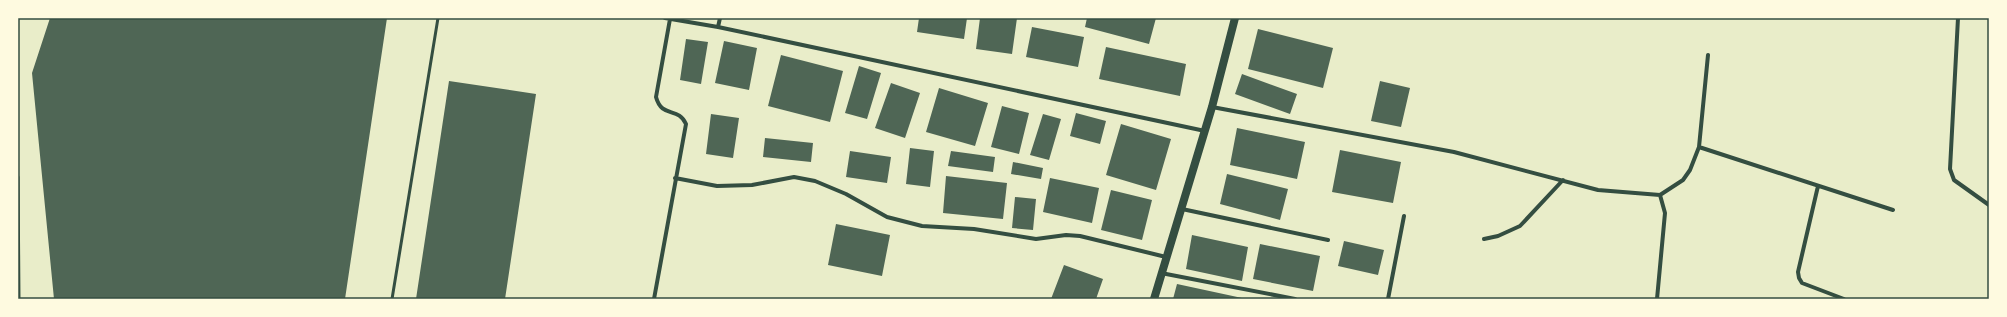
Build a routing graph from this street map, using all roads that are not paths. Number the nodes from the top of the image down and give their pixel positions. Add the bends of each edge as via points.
1 (438, 18) edge
2 (667, 18) edge
3 (720, 18) edge
4 (1235, 18) edge
5 (1958, 18) edge
6 (718, 28) junction
7 (1708, 55) dead end
8 (1212, 107) junction
9 (1204, 131) junction
10 (1699, 147) junction
11 (18, 176) edge
12 (675, 178) junction
13 (1563, 180) junction
14 (1818, 186) junction
15 (1660, 195) junction
16 (1989, 205) edge
17 (1182, 209) junction
18 (1893, 210) dead end
19 (1404, 216) dead end
20 (1484, 239) dead end
21 (1328, 240) dead end
22 (1166, 257) junction
23 (1160, 273) junction
24 (20, 299) edge
25 (392, 299) edge
26 (654, 299) edge
27 (1154, 299) edge
28 (1295, 299) edge
29 (1388, 299) edge
30 (1657, 299) edge
31 (1844, 299) edge

1 - 25 lane
2 - 6 street
2 - 12 street via 656,97 662,110 678,114 684,118 686,124
3 - 6 street
4 - 8 main road
5 - 16 street via 1950,169 1954,180
6 - 9 street
7 - 10 street
8 - 9 main road
8 - 13 street via 1454,152
9 - 17 main road
10 - 14 street
10 - 15 street via 1683,180
11 - 24 lane
12 - 22 street via 717,186 752,185 794,177 815,181 834,189 887,217 922,226 974,229 1036,239 1080,236
12 - 26 street
13 - 15 street via 1598,190
13 - 20 street via 1520,226
14 - 18 street
14 - 31 street via 1798,272 1799,278 1802,283
15 - 30 street via 1665,213
17 - 21 street
17 - 22 main road
19 - 29 street
22 - 23 main road
23 - 27 main road
23 - 28 street

